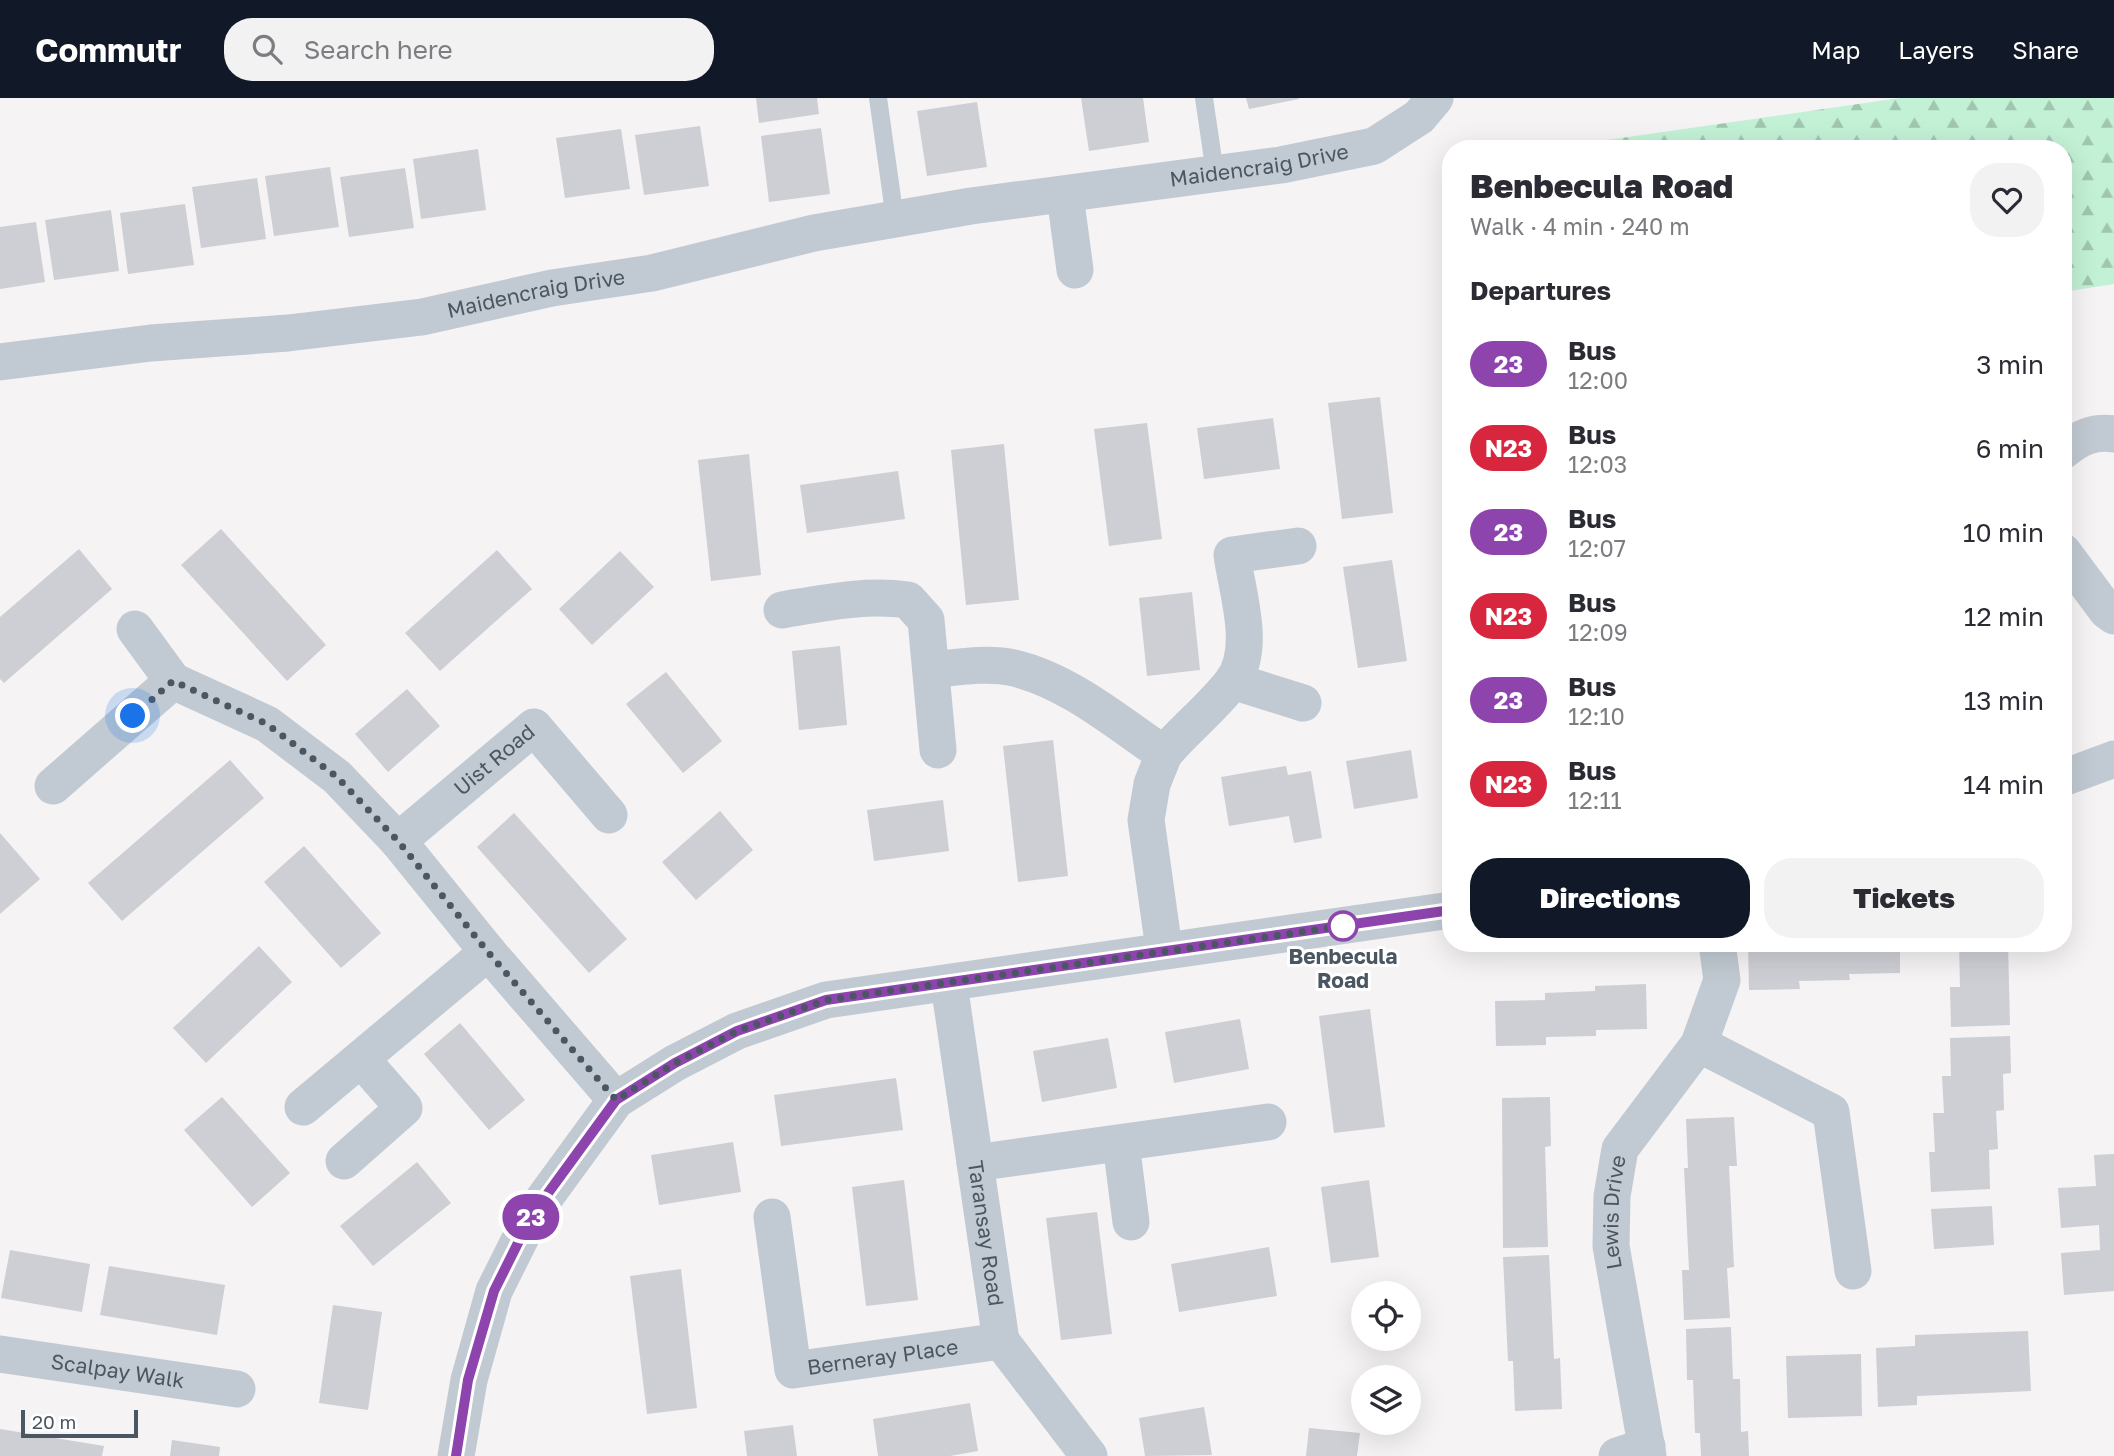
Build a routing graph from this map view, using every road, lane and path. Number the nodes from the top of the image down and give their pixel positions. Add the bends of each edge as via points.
1 (878, 98) edge
2 (1204, 98) edge
3 (1435, 98) edge
4 (1215, 173) junction
5 (1065, 195) junction
6 (895, 219) junction
7 (1076, 270) dead end
8 (0, 362) edge
9 (2114, 435) edge
10 (2072, 444) edge
11 (1298, 546) dead end
12 (2072, 564) edge
13 (782, 610) dead end
14 (2114, 616) edge
15 (135, 629) dead end
16 (933, 670) junction
17 (173, 681) junction
18 (1233, 681) junction
19 (1303, 704) dead end
20 (938, 750) dead end
21 (1164, 754) junction
22 (2114, 759) edge
23 (2072, 775) edge
24 (53, 786) dead end
25 (609, 815) dead end
26 (398, 841) junction
27 (1442, 911) edge
28 (1164, 949) junction
29 (488, 952) junction
30 (1718, 952) edge
31 (949, 984) junction
32 (1699, 1044) junction
33 (361, 1059) junction
34 (616, 1100) junction
35 (303, 1107) dead end
36 (1268, 1122) dead end
37 (1121, 1143) junction
38 (344, 1161) dead end
39 (975, 1163) junction
40 (772, 1217) dead end
41 (1131, 1222) dead end
42 (1853, 1271) dead end
43 (1001, 1341) junction
44 (0, 1354) edge
45 (237, 1390) dead end
46 (1637, 1453) edge
47 (456, 1456) edge
48 (1089, 1456) edge

1 - 6 lane
2 - 4 lane
3 - 4 street, Maidencraig Drive via 1419,117 1374,146
4 - 5 street, Maidencraig Drive
5 - 6 street, Maidencraig Drive
5 - 7 street
6 - 8 street, Maidencraig Drive via 814,233 652,273 552,288 422,317 288,333 151,342
9 - 10 street via 2083,436
11 - 18 street via 1232,555 1244,639
12 - 14 street
13 - 16 street via 853,598 908,600 926,620
15 - 17 street
16 - 20 street
16 - 21 street via 1013,668 1074,693
17 - 24 street
17 - 26 street via 267,724 337,777
18 - 19 street
18 - 21 street
21 - 28 street via 1152,784 1146,820
22 - 23 street
25 - 26 street, Uist Road via 534,727
26 - 29 street
27 - 28 street
28 - 31 street
29 - 33 street
29 - 34 street
30 - 32 street, Lewis Drive via 1721,980
31 - 34 street via 826,1000 737,1031
31 - 39 street, Taransay Road
32 - 42 street via 1831,1112
32 - 46 street, Lewis Drive via 1620,1150 1612,1196 1611,1246
33 - 35 street
33 - 38 street via 404,1108
34 - 47 street via 532,1215 494,1291 468,1380
36 - 37 street
37 - 39 street
37 - 41 street
39 - 43 street, Taransay Road
40 - 43 street, Berneray Place via 793,1370
43 - 48 street, Taransay Road
44 - 45 street, Scalpay Walk

